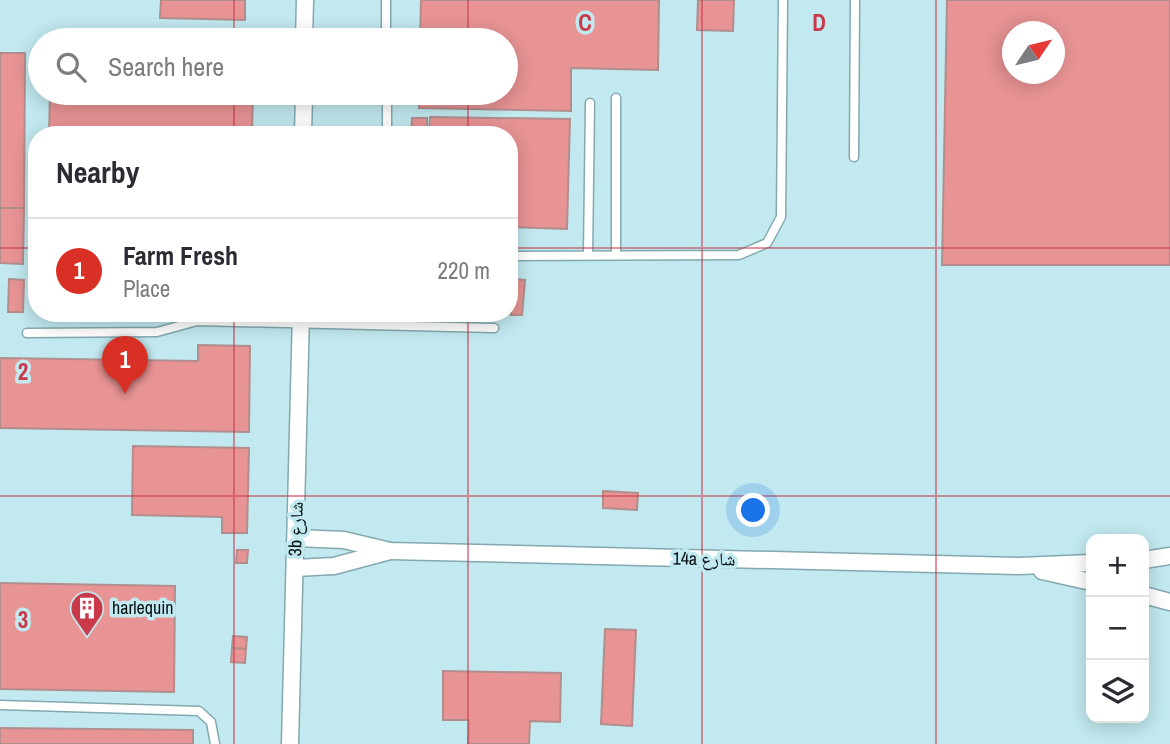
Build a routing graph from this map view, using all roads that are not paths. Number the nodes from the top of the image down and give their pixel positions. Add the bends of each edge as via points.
1 (305, 0) edge
2 (386, 0) edge
3 (783, 0) edge
4 (855, 0) edge
5 (304, 28) edge
6 (386, 28) edge
7 (615, 98) dead end
8 (590, 103) dead end
9 (304, 105) edge
10 (387, 105) edge
11 (303, 126) edge
12 (387, 126) edge
13 (854, 157) dead end
14 (588, 255) junction
15 (616, 255) junction
16 (518, 256) edge
17 (193, 322) edge
18 (301, 322) edge
19 (365, 322) edge
20 (494, 328) dead end
21 (27, 333) dead end
22 (296, 538) junction
23 (390, 551) junction
24 (1170, 556) edge
25 (1149, 558) edge
26 (1086, 563) edge
27 (1019, 566) junction
28 (295, 568) junction
29 (1086, 581) edge
30 (1149, 596) edge
31 (1170, 602) edge
32 (0, 705) edge
33 (215, 744) edge
34 (290, 744) edge

1 - 5 street
2 - 6 lane
3 - 15 lane via 781,217 773,235 759,249 739,255
4 - 13 lane
7 - 15 lane
8 - 14 lane
9 - 11 street
10 - 12 lane
14 - 15 lane
14 - 16 lane
17 - 21 lane via 157,332
18 - 22 street, 3b شارع
19 - 20 lane
22 - 23 street, 14a شارع via 344,540
22 - 28 street, 3b شارع
23 - 27 street, 14a شارع
23 - 28 street, 14a شارع via 334,566
24 - 25 street
26 - 27 street, 14a شارع
27 - 29 street, 14a شارع
28 - 34 street, 3b شارع
30 - 31 street
32 - 33 lane via 199,711 211,722

